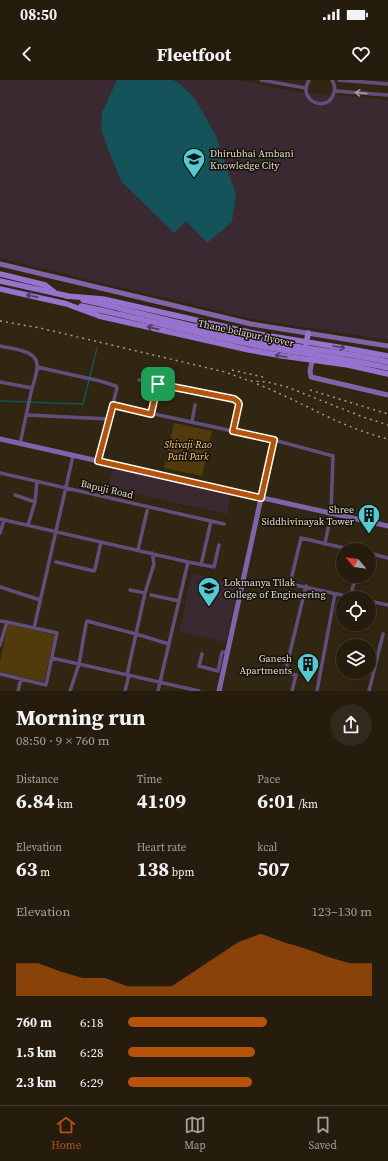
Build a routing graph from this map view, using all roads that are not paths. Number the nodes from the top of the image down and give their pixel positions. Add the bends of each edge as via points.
1 (261, 80) edge
2 (309, 80) edge
3 (332, 80) edge
4 (339, 80) edge
5 (388, 84) edge
6 (306, 88) junction
7 (335, 91) junction
8 (388, 95) edge
9 (0, 264) edge
10 (0, 274) edge
11 (0, 281) edge
12 (0, 289) edge
13 (55, 293) junction
14 (66, 296) junction
15 (64, 303) junction
16 (101, 307) junction
17 (308, 333) junction
18 (316, 334) junction
19 (307, 342) junction
20 (315, 343) junction
21 (0, 346) edge
22 (388, 346) edge
23 (388, 356) edge
24 (304, 359) junction
25 (313, 361) junction
26 (388, 362) edge
27 (37, 367) junction
28 (388, 368) edge
29 (388, 374) edge
30 (140, 380) dead end
31 (0, 382) edge
32 (158, 384) junction
33 (32, 388) junction
34 (388, 395) edge
35 (113, 405) junction
36 (195, 406) dead end
37 (151, 414) junction
38 (26, 415) junction
39 (109, 419) junction
40 (192, 422) junction
41 (233, 431) junction
42 (0, 439) edge
43 (274, 440) junction
44 (20, 444) junction
45 (73, 456) junction
46 (98, 461) junction
47 (0, 473) edge
48 (37, 481) junction
49 (66, 488) junction
50 (15, 495) dead end
51 (261, 498) junction
52 (35, 502) junction
53 (148, 506) junction
54 (331, 513) junction
55 (2, 519) edge
56 (211, 521) junction
57 (224, 524) dead end
58 (28, 525) junction
59 (388, 526) edge
60 (56, 532) junction
61 (0, 533) edge
62 (101, 542) junction
63 (325, 544) junction
64 (219, 545) dead end
65 (336, 546) edge
66 (138, 550) junction
67 (152, 553) junction
68 (376, 555) edge
69 (388, 558) edge
70 (56, 562) dead end
71 (188, 562) junction
72 (201, 564) junction
73 (306, 586) junction
74 (0, 588) edge
75 (130, 590) dead end
76 (145, 593) junction
77 (335, 594) joint
78 (151, 595) dead end
79 (40, 600) junction
80 (179, 601) junction
81 (376, 602) edge
82 (388, 605) edge
83 (0, 621) edge
84 (7, 622) junction
85 (34, 628) junction
86 (136, 634) junction
87 (383, 634) dead end
88 (169, 644) junction
89 (0, 645) edge
90 (202, 654) dead end
91 (52, 658) junction
92 (79, 664) junction
93 (221, 672) junction
94 (0, 674) edge
95 (128, 675) junction
96 (21, 679) junction
97 (160, 682) junction
98 (18, 691) edge
99 (70, 691) edge
100 (125, 691) edge
101 (158, 691) edge
102 (199, 691) edge
103 (219, 691) edge
104 (292, 691) edge
105 (317, 691) edge
106 (369, 691) edge

1 - 6 street
2 - 6 street
3 - 7 street
4 - 5 street
6 - 7 street via 310,100 318,104 329,101
8 -> 7 street
9 - 17 street via 251,324
10 - 13 main road via 44,285
11 - 13 main road
15 -> 12 main road
13 - 14 main road
14 - 16 main road
14 - 19 main road via 103,299 252,333
15 - 16 main road
24 -> 15 main road via 249,350 99,316
16 - 26 main road, Thane belapur flyover, bridge via 251,339
16 - 28 main road, Thane belapur flyover, bridge via 250,344
17 - 18 street
17 - 19 main road
18 - 20 street
18 - 22 street
19 - 20 main road
19 - 24 main road
20 -> 23 main road
20 - 25 street
21 - 27 street via 31,354
24 - 25 main road
25 - 29 main road via 348,365
25 - 34 street via 311,377
27 - 33 street
27 - 35 street via 116,386
30 - 32 street
31 - 33 street
32 - 37 street
32 - 41 street via 236,400 239,404
33 - 38 street
35 - 37 street
35 - 39 street
36 - 40 street
37 - 40 street
38 - 39 street
38 - 44 street
39 - 46 street
40 - 41 street
41 - 43 street
42 - 44 street
43 - 51 street
43 - 54 street via 333,456
44 - 45 street
45 - 46 street
45 - 49 street
46 - 51 street
47 - 48 street, Bapuji Road
48 - 49 street, Bapuji Road
48 - 52 street
49 - 53 street, Bapuji Road
49 - 60 street
50 - 52 street
51 - 54 street
51 - 93 street via 228,652
52 - 58 street
53 - 56 street, Bapuji Road
53 - 66 street
54 - 59 street
54 - 63 street
55 - 58 street
55 - 61 street
56 - 57 street, Bapuji Road
56 - 72 street
58 - 60 street
60 - 62 street
60 - 79 street
62 - 66 street
62 - 70 street via 94,571
63 - 65 street
63 - 73 street via 301,538 290,584
64 - 72 street via 214,567
66 - 67 street
67 - 71 street
67 - 76 street via 154,564
68 - 69 street
71 - 72 street
71 - 80 street
73 - 77 street
73 - 104 street via 285,673 296,675
74 - 79 street
75 - 76 street
76 - 86 street
77 - 105 street
78 - 80 street
79 - 85 street
80 - 88 street
81 - 82 street
83 - 84 street
84 - 85 street
84 - 89 street
85 - 91 street via 57,633
86 - 88 street
86 - 92 street via 87,621
86 - 95 street
87 - 106 street
88 - 97 street
90 - 93 street via 199,666
91 - 92 street
91 - 96 street via 46,685
92 - 95 street
92 - 99 street
93 - 103 street
94 - 96 street
95 - 97 street
95 - 100 street
96 - 98 street
97 - 101 street
97 - 102 street

